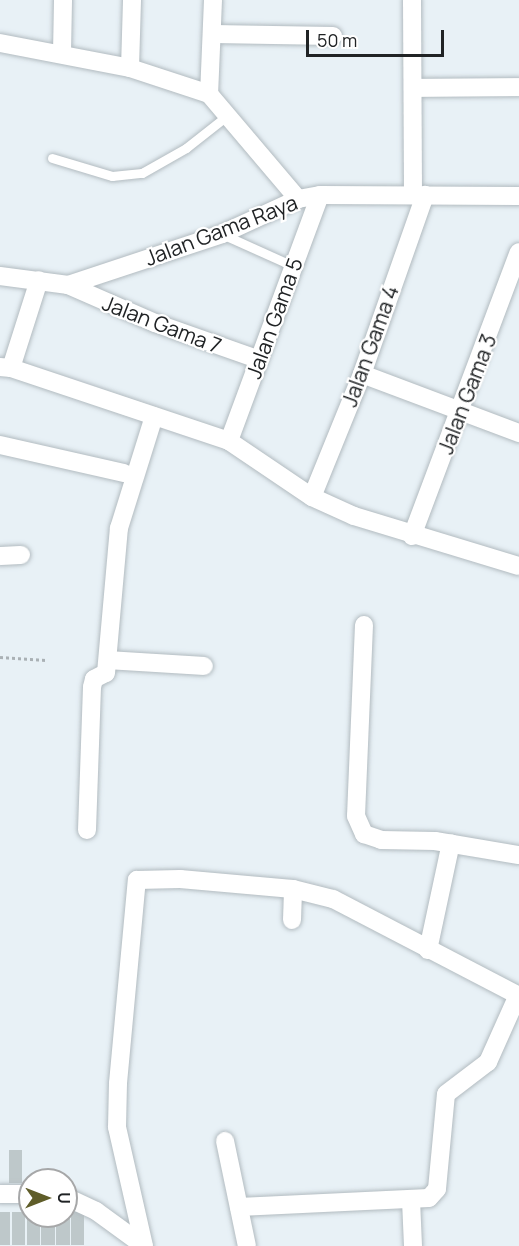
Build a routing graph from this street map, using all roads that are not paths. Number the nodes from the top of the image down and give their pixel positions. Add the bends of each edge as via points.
1 (63, 0) edge
2 (132, 0) edge
3 (213, 0) edge
4 (412, 0) edge
5 (213, 34) junction
6 (333, 36) dead end
7 (0, 43) edge
8 (62, 53) junction
9 (130, 68) junction
10 (519, 87) edge
11 (412, 88) junction
12 (209, 94) junction
13 (229, 114) junction
14 (52, 158) dead end
15 (295, 195) junction
16 (320, 195) junction
17 (419, 195) junction
18 (519, 196) edge
19 (222, 234) junction
20 (519, 252) edge
21 (293, 266) junction
22 (0, 276) edge
23 (39, 280) junction
24 (68, 285) junction
25 (257, 360) junction
26 (5, 367) edge
27 (362, 374) junction
28 (461, 413) junction
29 (154, 416) junction
30 (519, 433) edge
31 (229, 441) junction
32 (0, 445) edge
33 (124, 473) dead end
34 (312, 497) junction
35 (412, 536) junction
36 (21, 555) dead end
37 (0, 556) edge
38 (519, 566) edge
39 (364, 625) dead end
40 (108, 660) junction
41 (204, 666) dead end
42 (87, 830) dead end
43 (451, 843) junction
44 (519, 855) edge
45 (293, 889) junction
46 (292, 920) dead end
47 (428, 950) junction
48 (518, 996) edge
49 (225, 1141) dead end
50 (0, 1194) edge
51 (18, 1194) edge
52 (411, 1200) junction
53 (78, 1203) edge
54 (239, 1207) junction
55 (144, 1246) edge
56 (248, 1246) edge
57 (413, 1246) edge

1 - 8 street
2 - 9 street
3 - 5 street
4 - 11 street, Jalan Gama 4
5 - 6 street
5 - 12 street
7 - 8 street
8 - 9 street
9 - 12 street
10 - 11 street
11 - 17 street, Jalan Gama 4
12 - 13 street
13 - 14 lane via 186,148 142,173 112,176
13 - 15 street
15 - 16 street, Jalan Gama Raya
15 - 19 street, Jalan Gama Raya
16 - 17 street, Jalan Gama Raya
16 - 21 street, Jalan Gama 5
17 - 18 street, Jalan Gama Raya
17 - 27 street, Jalan Gama 4
19 - 21 lane
19 - 24 street, Jalan Gama Raya
20 - 28 street, Jalan Gama 3
21 - 25 street, Jalan Gama 5
22 - 23 street, Jalan Gama Raya
23 - 24 street, Jalan Gama Raya
23 - 26 street
24 - 25 street, Jalan Gama 7 via 155,323
25 - 31 street, Jalan Gama 5
26 - 29 street
27 - 28 street
27 - 34 street, Jalan Gama 4
28 - 30 street
28 - 35 street, Jalan Gama 3
29 - 31 street
29 - 40 street via 119,528
31 - 34 street
32 - 33 street
34 - 35 street
35 - 38 street
36 - 37 street
39 - 43 street via 356,816 360,827 364,834 381,840
40 - 41 street
40 - 42 street via 106,674 94,679 92,687
43 - 44 street
43 - 47 street
45 - 46 street
45 - 47 street via 333,899
45 - 55 street via 180,879 136,880 117,1126
47 - 48 street
48 - 52 street via 488,1062 446,1094 437,1189 429,1198
49 - 54 street
50 - 51 street
52 - 54 street
52 - 57 street
53 - 55 street
54 - 56 street

